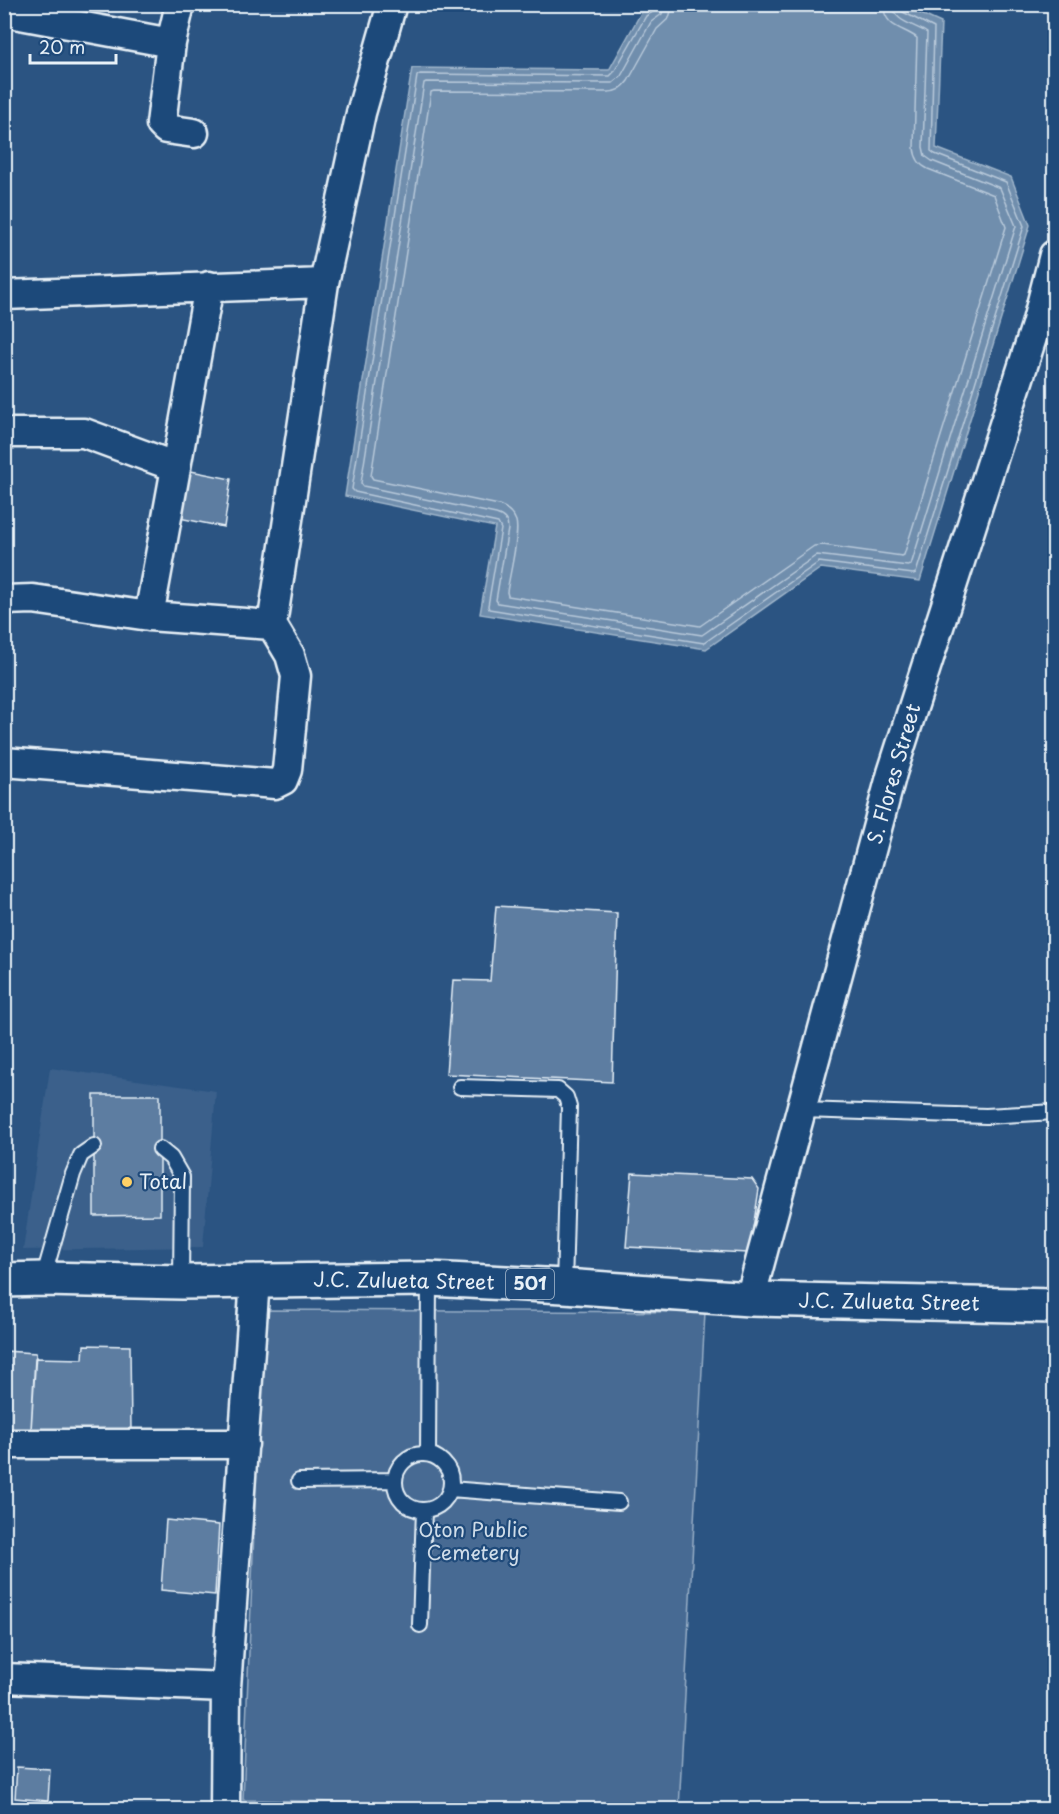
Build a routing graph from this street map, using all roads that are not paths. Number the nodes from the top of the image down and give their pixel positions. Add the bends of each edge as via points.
1 (180, 4) edge
2 (392, 4) edge
3 (4, 12) edge
4 (171, 43) junction
5 (194, 133) dead end
6 (1054, 255) edge
7 (324, 283) junction
8 (209, 286) junction
9 (4, 295) edge
10 (1045, 326) edge
11 (4, 433) edge
12 (176, 467) junction
13 (4, 600) edge
14 (149, 616) junction
15 (272, 625) junction
16 (4, 762) edge
17 (460, 1087) dead end
18 (802, 1110) junction
19 (1054, 1112) edge
20 (94, 1146) dead end
21 (160, 1149) dead end
22 (43, 1279) junction
23 (429, 1279) junction
24 (4, 1280) edge
25 (255, 1280) junction
26 (181, 1282) junction
27 (564, 1286) junction
28 (750, 1299) junction
29 (1054, 1306) edge
30 (4, 1444) edge
31 (244, 1444) junction
32 (428, 1454) junction
33 (395, 1480) junction
34 (299, 1481) dead end
35 (450, 1490) junction
36 (619, 1502) dead end
37 (424, 1510) junction
38 (420, 1625) dead end
39 (4, 1678) edge
40 (226, 1687) junction
41 (225, 1809) edge

1 - 4 street
2 - 7 street via 361,113
3 - 4 street
4 - 5 street via 161,124 166,129
6 - 10 street, S. Flores Street
7 - 8 street
7 - 15 street
8 - 9 street
8 - 12 street
10 - 18 street, S. Flores Street via 892,773
11 - 12 street via 84,433
12 - 14 street
13 - 14 street via 33,599
14 - 15 street
15 - 16 street via 290,655 296,676 283,780 275,784
17 - 27 lane via 558,1090 566,1097 569,1107
18 - 19 lane via 964,1116
18 - 28 street, S. Flores Street
20 - 22 lane via 81,1155 73,1174
21 - 26 lane via 171,1158 182,1177
22 - 24 main road, J.C. Zulueta Street / 501
22 - 26 main road, J.C. Zulueta Street / 501
23 - 25 main road, J.C. Zulueta Street / 501
23 - 27 main road, J.C. Zulueta Street / 501
23 - 32 lane
25 - 26 main road, J.C. Zulueta Street / 501
25 - 31 street
27 - 28 main road, J.C. Zulueta Street / 501
28 - 29 main road, J.C. Zulueta Street / 501
30 - 31 street
31 - 40 street
32 - 33 lane via 416,1454 406,1460
32 - 35 lane via 447,1467
33 - 34 lane
33 - 37 lane via 402,1501
35 - 36 lane
35 - 37 lane via 435,1507
37 - 38 lane
39 - 40 street
40 - 41 street

